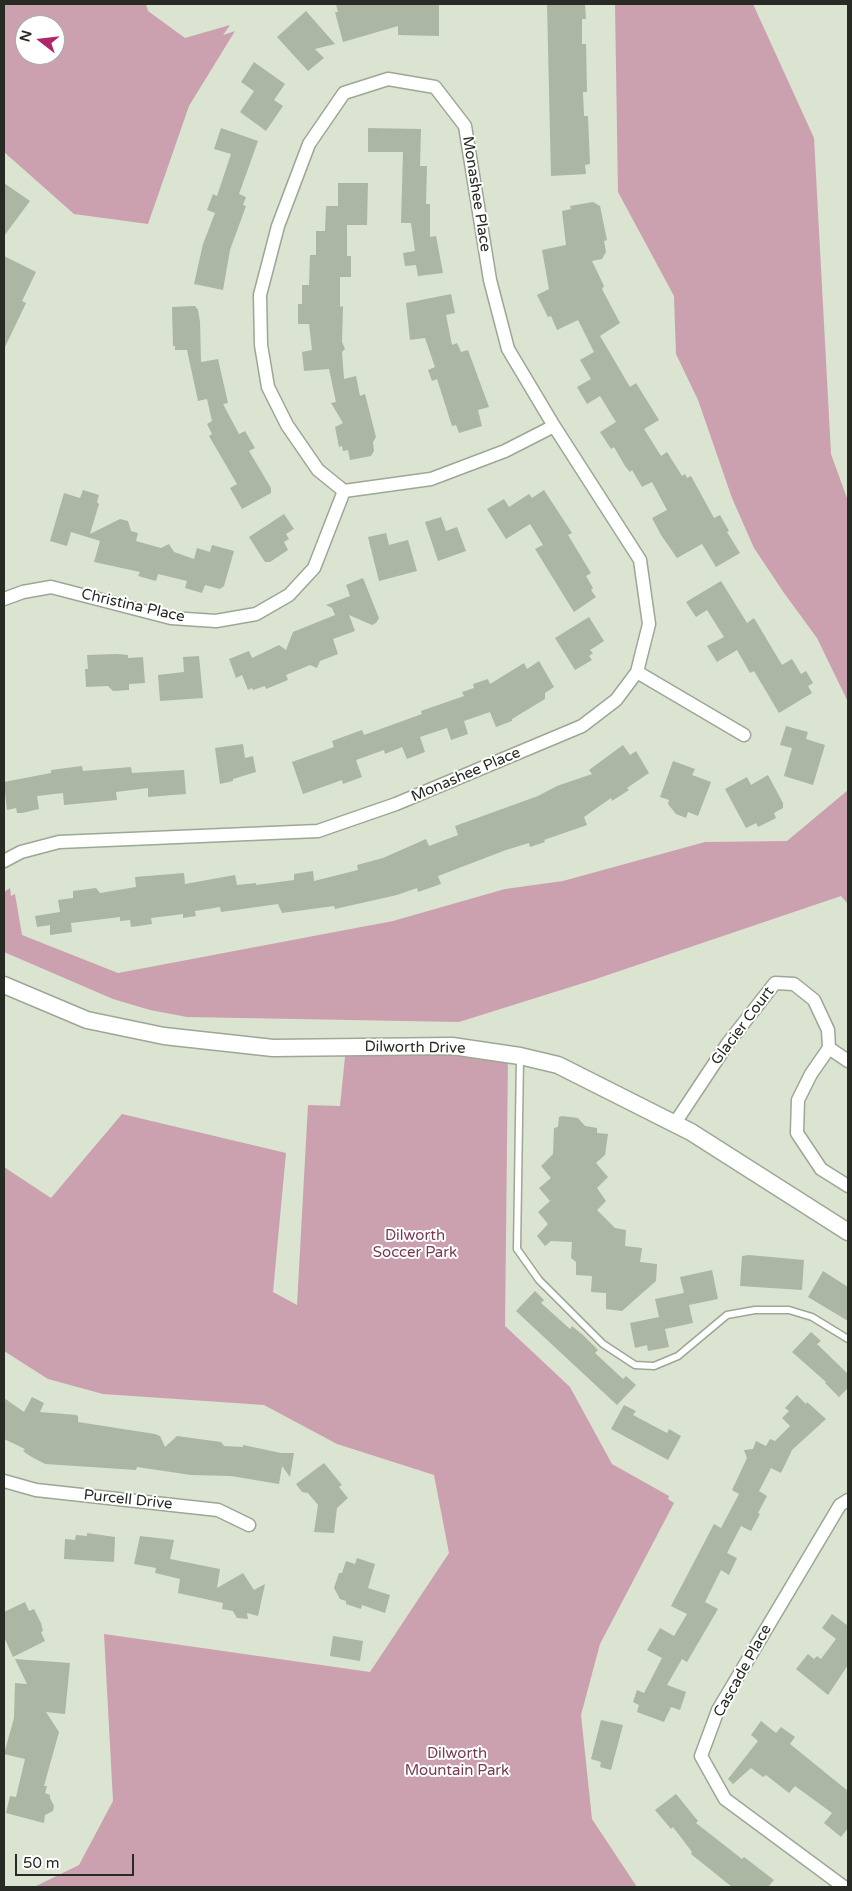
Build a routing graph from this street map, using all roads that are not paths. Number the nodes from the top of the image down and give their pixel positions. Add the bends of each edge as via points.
1 (554, 426) junction
2 (344, 490) junction
3 (4, 599) edge
4 (637, 672) junction
5 (744, 734) dead end
6 (4, 861) edge
7 (4, 985) edge
8 (829, 1048) junction
9 (520, 1056) junction
10 (848, 1061) edge
11 (675, 1123) junction
12 (848, 1186) edge
13 (848, 1232) edge
14 (848, 1339) edge
15 (4, 1481) edge
16 (848, 1500) edge
17 (250, 1525) dead end
18 (844, 1887) edge

1 - 2 street via 505,451 430,479
1 - 2 street, Monashee Place via 508,349 490,280 465,126 435,87 388,80 344,92 309,144 278,226 260,296 261,345 268,387 287,425 318,470
1 - 4 street, Monashee Place via 640,560 649,624
2 - 3 street, Christina Place via 314,568 290,595 256,614 216,621 171,618 51,587
4 - 5 street
4 - 6 street, Monashee Place via 616,700 582,726 396,804 318,831 59,842 21,852
7 - 9 street, Dilworth Drive via 87,1020 164,1036 273,1048 452,1046
8 - 10 street
8 - 11 street, Glacier Court via 828,1030 814,1000 794,984 775,983 728,1043
8 - 12 street via 798,1100 797,1133 821,1170
9 - 11 street, Dilworth Drive via 558,1065
9 - 14 lane via 517,1249 538,1280 604,1344 635,1365 654,1366 678,1356 727,1315 755,1310 789,1310 812,1317
11 - 13 street, Dilworth Drive
15 - 17 street, Purcell Drive via 36,1490 218,1510
16 - 18 street, Cascade Place via 840,1505 718,1710 702,1756 725,1799

